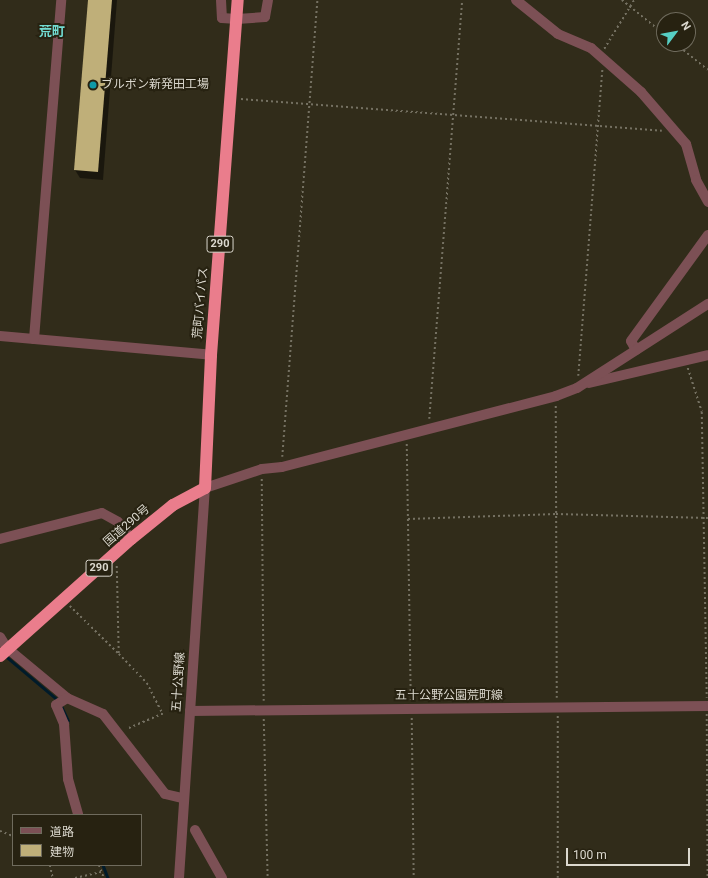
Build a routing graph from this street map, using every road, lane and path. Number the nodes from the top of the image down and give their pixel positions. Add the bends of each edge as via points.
1 (61, 0) edge
2 (221, 0) edge
3 (238, 0) edge
4 (268, 0) edge
5 (317, 0) edge
6 (462, 0) edge
7 (516, 0) edge
8 (622, 0) edge
9 (634, 0) edge
10 (629, 6) junction
11 (237, 19) junction
12 (656, 28) edge
13 (686, 52) edge
14 (603, 58) junction
15 (708, 70) edge
16 (231, 98) junction
17 (310, 105) junction
18 (453, 116) junction
19 (596, 125) junction
20 (677, 132) junction
21 (708, 202) edge
22 (708, 235) edge
23 (708, 304) edge
24 (0, 336) edge
25 (34, 339) junction
26 (636, 350) junction
27 (211, 355) junction
28 (708, 355) edge
29 (686, 361) junction
30 (580, 386) junction
31 (556, 396) junction
32 (428, 429) junction
33 (407, 434) junction
34 (282, 467) junction
35 (262, 469) junction
36 (205, 488) junction
37 (556, 514) junction
38 (707, 518) edge
39 (407, 519) junction
40 (0, 539) edge
41 (131, 539) junction
42 (116, 554) junction
43 (63, 599) junction
44 (0, 637) edge
45 (4, 652) edge
46 (119, 654) junction
47 (67, 698) junction
48 (707, 706) edge
49 (557, 708) junction
50 (412, 709) junction
51 (190, 711) junction
52 (264, 711) junction
53 (119, 733) junction
54 (184, 798) junction
55 (78, 814) edge
56 (195, 830) dead end
57 (0, 831) edge
58 (12, 836) edge
59 (50, 866) edge
60 (99, 866) edge
61 (102, 872) junction
62 (53, 878) edge
63 (75, 878) edge
64 (104, 878) edge
65 (179, 878) edge
66 (222, 878) edge
67 (268, 878) edge
68 (414, 878) edge
69 (558, 878) edge
70 (708, 878) edge

1 - 25 street
2 - 11 street via 222,18
3 - 11 highway, 荒町バイパス / 290
4 - 11 street via 265,16
5 - 17 path
6 - 18 path
7 - 14 street via 558,34 591,48
8 - 10 path
9 - 10 path
10 - 12 path
10 - 14 path via 603,50
11 - 16 highway, 荒町バイパス / 290
13 - 15 path
14 - 19 path
14 - 20 street via 641,92
16 - 17 path
16 - 27 highway, 荒町バイパス / 290
17 - 18 path
17 - 34 path
18 - 19 path
18 - 32 path
19 - 20 path
19 - 30 path
20 - 21 street via 686,144 696,180
22 - 26 street via 631,341
23 - 26 street
24 - 25 street
25 - 27 street
26 - 30 street
27 - 36 highway, 荒町バイパス / 290
28 - 29 street
29 - 30 street
29 - 38 path via 702,412
30 - 31 street
31 - 32 street
31 - 37 path
32 - 33 street
33 - 34 street
33 - 39 path
34 - 35 street
35 - 36 street
35 - 52 path
36 - 41 highway, 国道290号 / 290 via 173,505
36 - 51 street, 五十公野線
37 - 38 path
37 - 39 path
37 - 49 path
38 - 48 path
39 - 50 path
40 - 41 street via 102,513 118,522
41 - 42 highway, 国道290号 / 290
42 - 43 highway, 国道290号 / 290
42 - 46 path
43 - 45 highway, 国道290号 / 290
43 - 46 path
44 - 45 street
45 - 47 street
46 - 53 path via 147,683 163,714
47 - 53 street via 103,714
47 - 55 street via 56,705 64,724 68,779
48 - 49 street, 五十公野公園荒町線
48 - 70 path
49 - 50 street, 五十公野公園荒町線
49 - 69 path
50 - 52 street, 五十公野公園荒町線
50 - 68 path
51 - 52 street, 五十公野公園荒町線
51 - 54 street, 五十公野線
52 - 67 path
53 - 54 street via 165,794
54 - 65 street, 五十公野線
56 - 66 street
57 - 58 path
59 - 62 path
60 - 61 path
61 - 63 path
61 - 64 path

